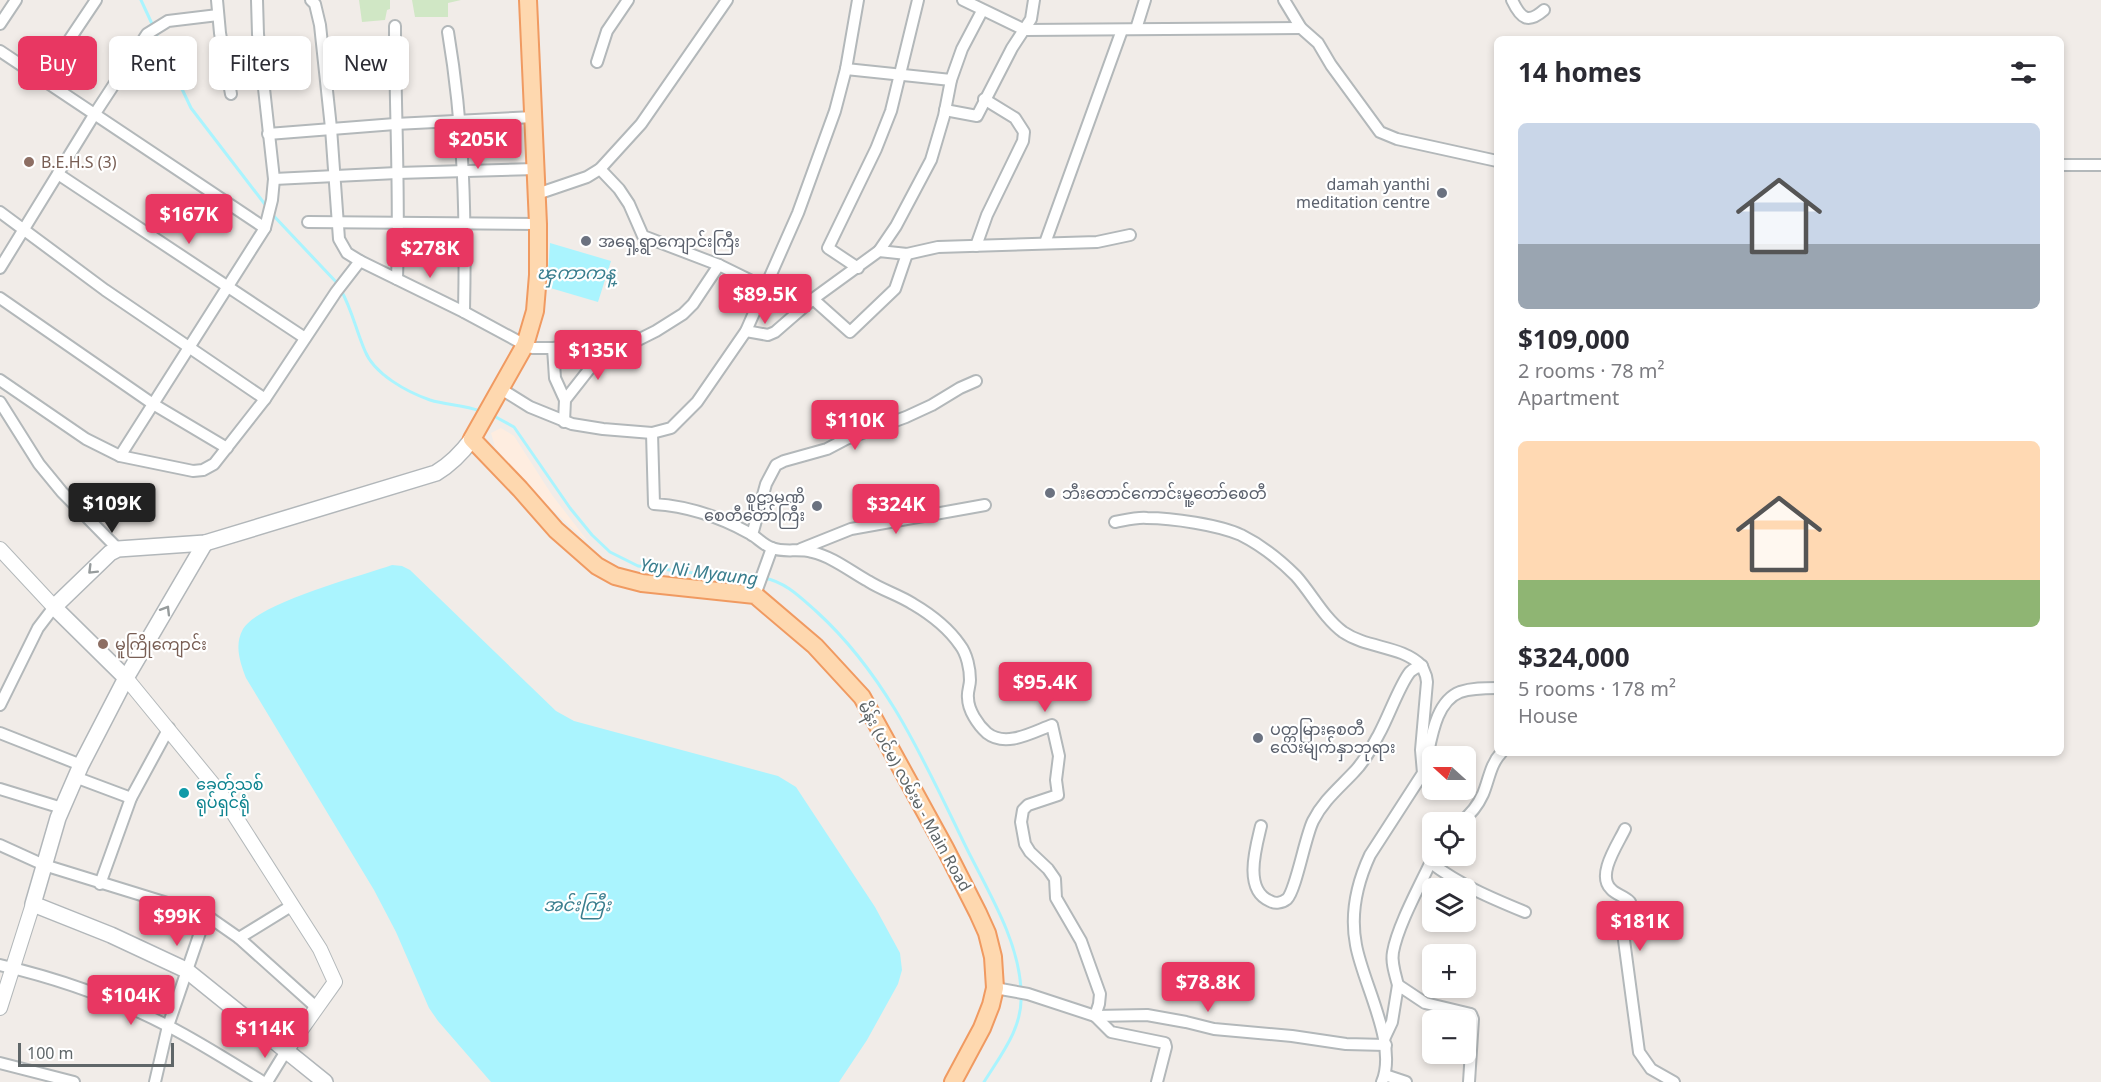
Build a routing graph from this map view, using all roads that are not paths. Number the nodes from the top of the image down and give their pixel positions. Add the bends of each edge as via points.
1 (16, 0) edge
2 (96, 0) edge
3 (217, 0) edge
4 (257, 0) edge
5 (311, 0) edge
6 (528, 0) edge
7 (628, 0) edge
8 (727, 0) edge
9 (858, 0) edge
10 (918, 0) edge
11 (963, 0) edge
12 (1034, 0) edge
13 (1145, 0) edge
14 (1284, 0) edge
15 (1512, 0) edge
16 (1544, 9) dead end
17 (982, 11) junction
18 (218, 15) junction
19 (0, 24) edge
20 (394, 26) dead end
21 (1301, 28) junction
22 (1136, 29) junction
23 (1025, 30) junction
24 (1122, 30) junction
25 (448, 32) dead end
26 (72, 36) edge
27 (0, 51) edge
28 (597, 62) dead end
29 (18, 63) edge
30 (846, 69) junction
31 (900, 76) junction
32 (951, 80) junction
33 (59, 90) edge
34 (231, 94) dead end
35 (984, 99) junction
36 (945, 110) junction
37 (94, 115) junction
38 (534, 117) junction
39 (461, 121) junction
40 (395, 124) junction
41 (331, 128) junction
42 (268, 134) junction
43 (1494, 160) edge
44 (2064, 165) edge
45 (2101, 165) edge
46 (536, 169) junction
47 (600, 169) junction
48 (464, 172) junction
49 (397, 173) junction
50 (58, 174) junction
51 (334, 175) junction
52 (274, 179) junction
53 (537, 194) junction
54 (0, 212) edge
55 (308, 222) dead end
56 (338, 222) junction
57 (399, 222) junction
58 (266, 223) junction
59 (466, 223) junction
60 (538, 224) junction
61 (25, 230) junction
62 (1130, 235) dead end
63 (1045, 243) junction
64 (976, 246) junction
65 (879, 251) junction
66 (907, 254) junction
67 (360, 261) junction
68 (719, 265) junction
69 (0, 268) edge
70 (858, 268) junction
71 (397, 279) junction
72 (228, 288) junction
73 (766, 288) junction
74 (0, 298) edge
75 (813, 299) junction
76 (464, 312) junction
77 (747, 332) junction
78 (305, 338) junction
79 (609, 344) junction
80 (525, 345) junction
81 (190, 348) junction
82 (553, 348) junction
83 (0, 380) edge
84 (976, 381) dead end
85 (497, 395) junction
86 (265, 399) junction
87 (565, 400) junction
88 (0, 402) edge
89 (153, 404) junction
90 (564, 422) junction
91 (476, 432) junction
92 (652, 433) junction
93 (227, 448) junction
94 (120, 456) junction
95 (985, 505) dead end
96 (1115, 522) dead end
97 (752, 535) junction
98 (206, 543) junction
99 (772, 548) junction
100 (0, 549) edge
101 (118, 549) junction
102 (801, 549) junction
103 (757, 588) junction
104 (54, 607) junction
105 (1422, 666) junction
106 (126, 678) junction
107 (1494, 688) edge
108 (0, 705) edge
109 (169, 728) junction
110 (0, 733) edge
111 (1430, 746) edge
112 (1499, 756) edge
113 (1422, 762) edge
114 (78, 771) junction
115 (1422, 775) edge
116 (0, 789) edge
117 (131, 798) junction
118 (62, 808) junction
119 (1471, 812) edge
120 (1261, 826) dead end
121 (1625, 829) dead end
122 (0, 844) edge
123 (44, 865) junction
124 (1429, 866) edge
125 (1439, 866) edge
126 (100, 884) junction
127 (33, 904) junction
128 (291, 906) junction
129 (1525, 912) dead end
130 (206, 915) junction
131 (239, 938) junction
132 (6, 966) edge
133 (186, 970) junction
134 (1398, 985) junction
135 (995, 988) junction
136 (0, 1008) edge
137 (317, 1008) junction
138 (1095, 1016) junction
139 (168, 1026) junction
140 (1385, 1042) junction
141 (286, 1051) junction
142 (0, 1063) edge
143 (1383, 1078) edge
144 (956, 1081) edge
145 (74, 1082) edge
146 (155, 1082) edge
147 (265, 1082) edge
148 (325, 1082) edge
149 (1157, 1082) edge
150 (1406, 1082) edge
151 (1469, 1082) edge
152 (1674, 1082) edge

1 - 19 street
2 - 26 street
3 - 18 street
4 - 42 street
5 - 41 street via 321,25
6 - 38 main road
7 - 28 street via 607,31
8 - 47 street via 641,124
9 - 30 street
10 - 31 street
11 - 17 street
12 - 23 street
13 - 22 street
14 - 21 street
15 - 16 street via 1527,18 1535,18
17 - 23 street
17 - 32 street
18 - 34 street
18 - 37 street via 168,21 147,34
20 - 40 street
21 - 22 street
21 - 43 street via 1318,43 1380,132 1397,140
22 - 24 street
23 - 24 street
23 - 35 street
24 - 63 street
25 - 39 street
27 - 29 street
30 - 31 street
30 - 73 street via 798,213
31 - 32 street
31 - 70 street via 876,149 828,248
32 - 36 street
33 - 37 street
35 - 36 street via 976,116
35 - 64 street via 1015,118 1024,132
36 - 65 street via 931,160
37 - 50 street
37 - 58 street
38 - 39 street
38 - 46 main road
39 - 40 street
39 - 48 street
40 - 41 street
40 - 49 street
41 - 42 street
41 - 51 street
42 - 52 street
44 - 45 street
46 - 48 street
46 - 53 main road
47 - 53 street
47 - 68 street via 624,197 643,236
48 - 49 street
48 - 59 street
49 - 51 street
49 - 57 street
50 - 61 street
50 - 72 street
51 - 52 street
51 - 56 street
52 - 58 street
53 - 60 main road
54 - 61 street
55 - 56 street
56 - 57 street
56 - 67 street via 342,246
57 - 59 street
57 - 71 street
58 - 72 street
59 - 60 street
59 - 76 street
60 - 80 main road via 535,311
61 - 69 street
61 - 81 street
62 - 63 street via 1097,242
63 - 64 street
64 - 66 street via 938,247
65 - 66 street
65 - 70 street
66 - 75 street via 895,289 849,332
67 - 71 street
67 - 78 street
68 - 73 street
68 - 79 street via 683,314 638,340
70 - 75 street
71 - 76 street
72 - 78 street
72 - 81 street
73 - 77 street
74 - 89 street
75 - 77 street via 775,332
76 - 80 street
77 - 92 street via 697,402 671,428
78 - 86 street
79 - 82 street
79 - 87 street
80 - 82 street
80 - 85 main road
81 - 86 street
81 - 89 street
82 - 87 street via 555,378
83 - 94 street via 86,439
84 - 97 street via 906,417 776,465 766,484
85 - 90 street
85 - 91 main road
86 - 93 street
87 - 90 street
88 - 101 street via 39,464
89 - 93 street
89 - 94 street
90 - 92 street
91 - 98 main road via 456,459 436,473
91 - 103 main road via 556,530 597,566 615,576 642,583
92 - 97 street via 654,504 688,509
93 - 94 street via 214,464 193,471
95 - 102 street via 851,529
96 - 105 street via 1145,517 1239,534 1289,569 1341,631 1363,643 1406,654
97 - 99 street
98 - 101 main road
106 -> 98 main road
99 - 102 street
99 - 103 street
100 - 104 street
101 -> 104 main road via 100,561
102 - 138 street via 837,562 914,604 947,630 967,659 972,713 987,733 1011,739 1052,725 1059,756 1058,795 1023,810 1024,844 1055,879 1056,898 1081,940 1100,994
103 - 135 main road, မိန်း (ပင်မ) လမ်းမ - Main Road via 862,697 978,913 993,957
104 - 106 main road
104 - 108 street via 38,628
105 - 113 street via 1426,676
105 - 120 street via 1414,668 1407,677 1362,763 1313,819 1290,894 1281,902 1272,903 1256,888 1254,860
106 - 109 street
106 - 114 main road
107 - 111 street via 1457,693 1444,704
109 - 117 street
109 - 128 street via 221,794
110 - 114 street
112 - 119 street via 1489,772 1483,795
114 - 117 street
114 - 118 main road
115 - 140 street via 1370,855 1354,906 1358,954
116 - 118 street
117 - 126 street
118 - 123 main road
121 - 152 street via 1605,871 1605,882 1630,902 1624,940 1640,1052 1651,1069
122 - 123 street
123 - 126 street
123 - 127 main road
124 - 134 street via 1393,952
125 - 129 street via 1468,888
126 - 130 street
127 - 132 street
127 - 133 main road
128 - 131 street
128 - 137 street via 320,949 335,982
130 - 131 street
130 - 133 street
131 - 137 street
132 - 136 street
132 - 139 street via 96,994
133 - 139 street
133 - 141 main road
134 - 140 street
134 - 151 street via 1425,1003 1471,1014
135 - 138 street via 1028,993
135 - 144 main road, မိန်း (ပင်မ) လမ်းမ - Main Road via 982,1028
137 - 141 street
138 - 140 street via 1147,1015 1214,1029 1346,1044
138 - 149 street via 1111,1032 1165,1043
139 - 146 street
139 - 147 street
140 - 143 street via 1387,1063
141 - 147 street
141 - 148 main road
142 - 145 street
143 - 150 street

